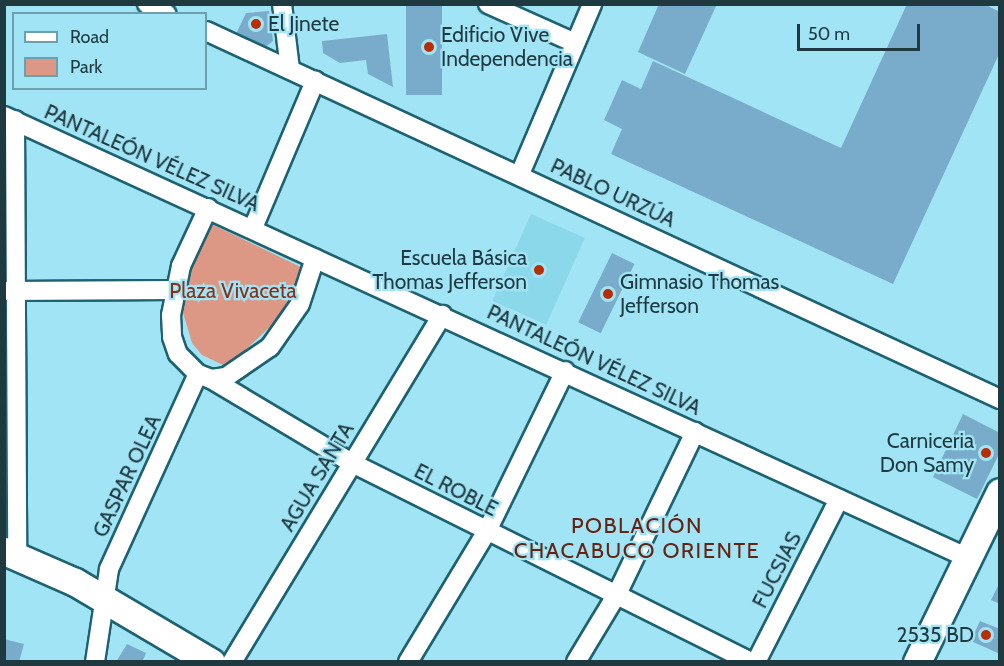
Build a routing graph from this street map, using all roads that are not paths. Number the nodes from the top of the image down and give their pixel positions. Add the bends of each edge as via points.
1 (147, 4) edge
2 (282, 4) edge
3 (488, 4) edge
4 (592, 4) edge
5 (163, 12) edge
6 (207, 31) edge
7 (575, 43) junction
8 (290, 69) junction
9 (315, 81) junction
10 (10, 118) edge
11 (520, 174) junction
12 (208, 208) junction
13 (253, 228) junction
14 (315, 258) junction
15 (175, 290) junction
16 (10, 291) edge
17 (442, 315) junction
18 (565, 371) junction
19 (205, 376) junction
20 (999, 399) edge
21 (695, 432) junction
22 (352, 463) junction
23 (999, 492) edge
24 (838, 499) junction
25 (487, 531) junction
26 (10, 553) edge
27 (968, 558) junction
28 (617, 594) junction
29 (104, 598) junction
30 (96, 662) edge
31 (211, 662) edge
32 (232, 662) edge
33 (408, 662) edge
34 (576, 662) edge
35 (754, 662) edge
36 (917, 662) edge

1 - 5 street
2 - 8 street
3 - 7 street
4 - 7 street
6 - 8 street, PABLO URZÚA
7 - 11 street
8 - 9 street, PABLO URZÚA
9 - 11 street, PABLO URZÚA
9 - 13 street
10 - 12 street, PANTALEÓN VÉLEZ SILVA
10 - 16 street
11 - 20 street, PABLO URZÚA
12 - 13 street, PANTALEÓN VÉLEZ SILVA
12 - 15 street via 181,266
13 - 14 street, PANTALEÓN VÉLEZ SILVA
14 - 17 street, PANTALEÓN VÉLEZ SILVA
14 - 19 street via 300,304 274,344 239,371
15 - 16 street
15 - 19 street via 172,337 181,359
16 - 26 street
17 - 18 street, PANTALEÓN VÉLEZ SILVA
17 - 22 street, AGUA SANTA
18 - 21 street, PANTALEÓN VÉLEZ SILVA
18 - 25 street
19 - 22 street, EL ROBLE
19 - 29 street, GASPAR OLEA via 109,569
21 - 24 street, PANTALEÓN VÉLEZ SILVA
21 - 28 street
22 - 25 street, EL ROBLE
22 - 32 street, AGUA SANTA
23 - 27 main road
24 - 27 street, PANTALEÓN VÉLEZ SILVA
24 - 35 street, FUCSIAS
25 - 28 street, EL ROBLE
25 - 33 street
26 - 29 main road
27 - 36 main road
28 - 34 street
28 - 35 street, EL ROBLE
29 - 30 street, GASPAR OLEA
29 - 31 main road

